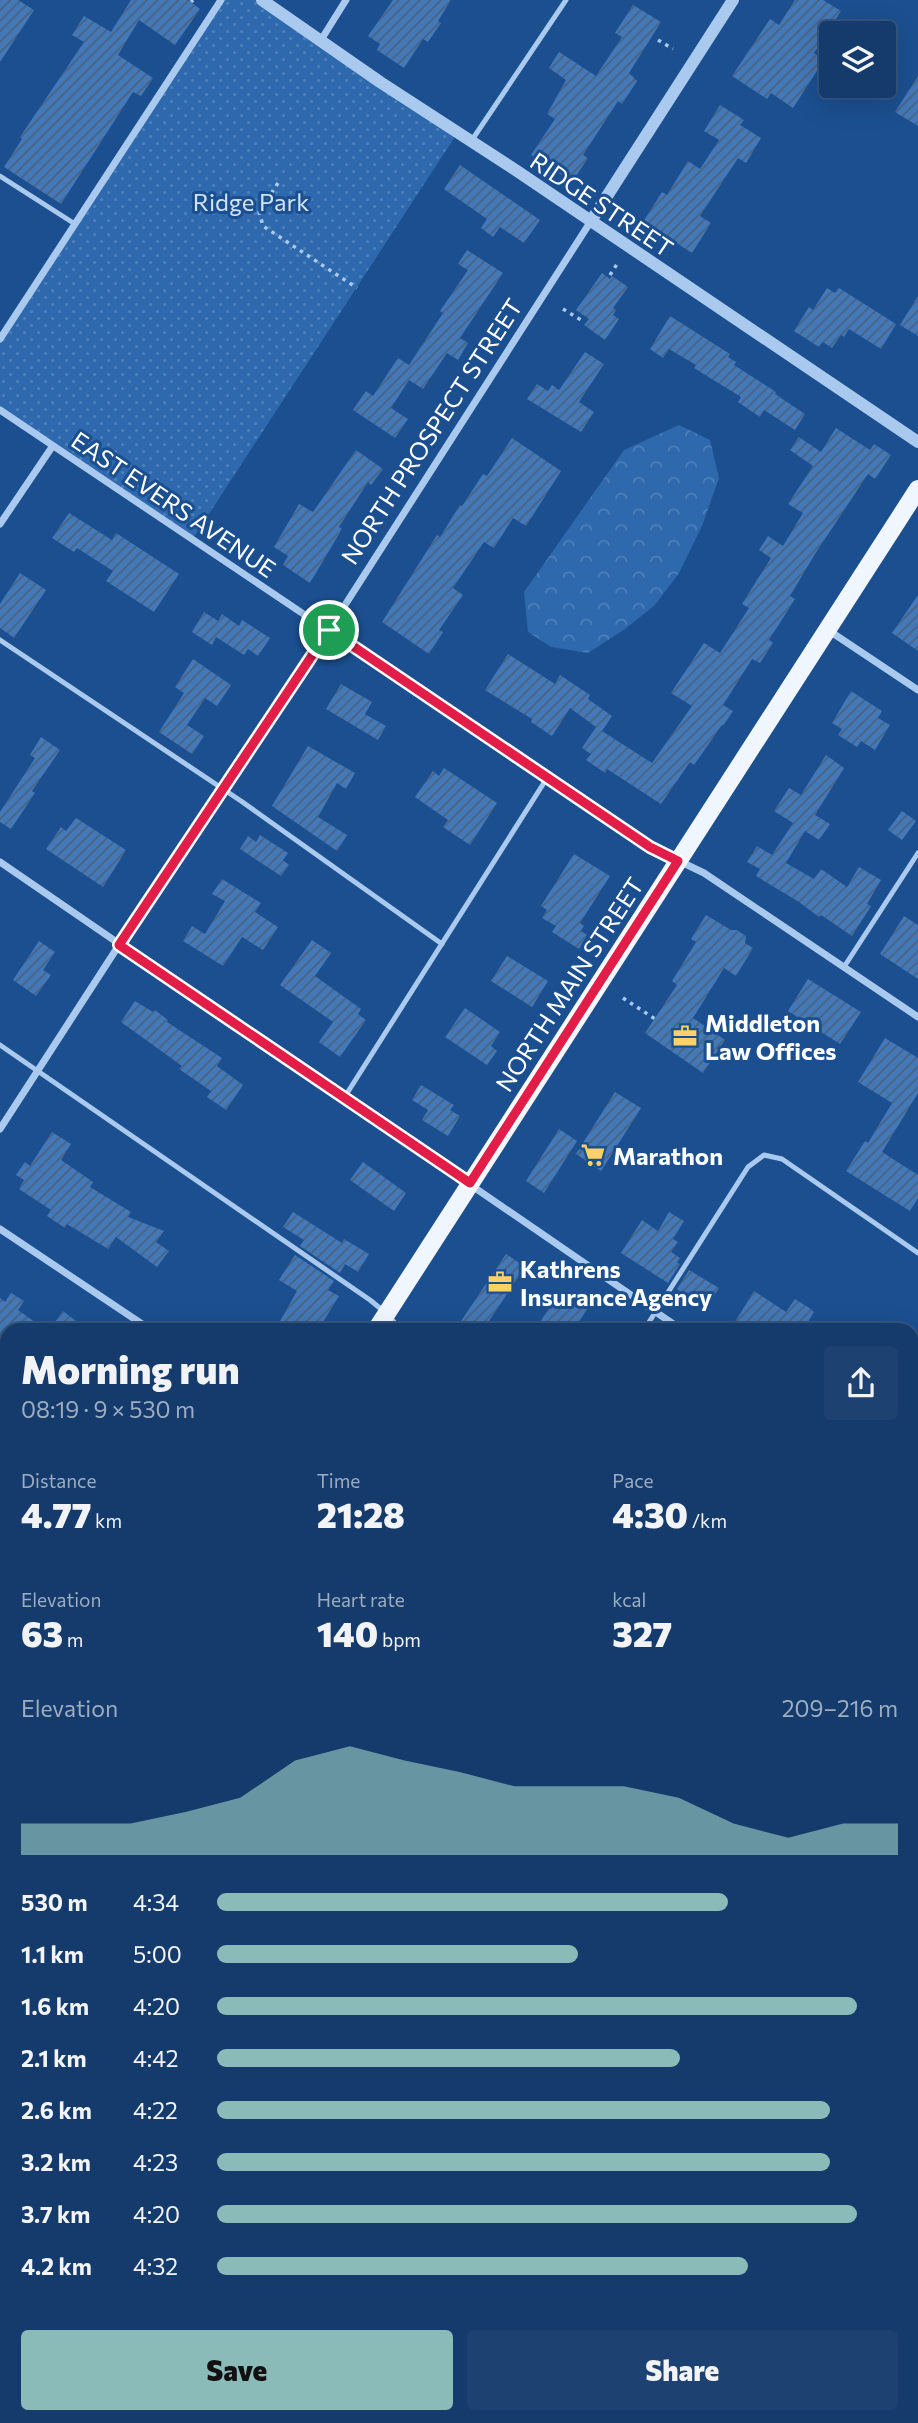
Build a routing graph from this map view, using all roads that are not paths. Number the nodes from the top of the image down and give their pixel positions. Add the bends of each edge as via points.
1 (221, 0) edge
2 (262, 0) edge
3 (346, 0) edge
4 (566, 0) edge
5 (733, 0) edge
6 (321, 40) junction
7 (472, 141) junction
8 (0, 176) edge
9 (591, 221) junction
10 (75, 223) junction
11 (0, 338) edge
12 (0, 410) edge
13 (918, 442) edge
14 (52, 447) junction
15 (918, 489) edge
16 (0, 524) edge
17 (329, 630) junction
18 (828, 630) junction
19 (0, 640) edge
20 (918, 690) edge
21 (547, 778) junction
22 (222, 789) junction
23 (918, 853) edge
24 (678, 861) junction
25 (0, 862) edge
26 (442, 944) junction
27 (119, 945) junction
28 (844, 967) junction
29 (918, 1017) edge
30 (0, 1045) edge
31 (38, 1070) junction
32 (344, 1098) junction
33 (0, 1129) edge
34 (470, 1183) junction
35 (0, 1229) edge
36 (918, 1253) edge
37 (655, 1312) junction
38 (386, 1313) junction
39 (141, 1323) edge
40 (380, 1323) edge
41 (395, 1323) edge
42 (648, 1323) edge
43 (672, 1323) edge

1 - 10 street
2 - 6 street, RIDGE STREET
3 - 6 street
4 - 7 lane
5 - 9 street, NORTH PROSPECT STREET
6 - 7 street, RIDGE STREET
7 - 9 street, RIDGE STREET
8 - 10 lane
9 - 13 street, RIDGE STREET
9 - 17 street, NORTH PROSPECT STREET
10 - 11 street
12 - 14 street, EAST EVERS AVENUE
14 - 16 street
14 - 17 street, EAST EVERS AVENUE
15 - 18 main road, NORTH MAIN STREET
17 - 21 street, EAST EVERS AVENUE
17 - 22 street, NORTH PROSPECT STREET
18 - 20 street
18 - 24 main road, NORTH MAIN STREET
19 - 22 lane
21 - 24 street, EAST EVERS AVENUE
21 - 26 lane
22 - 26 lane
22 - 27 street, NORTH PROSPECT STREET
23 - 28 lane
24 - 28 street, EAST EVERS AVENUE via 708,876
24 - 34 main road, NORTH MAIN STREET
25 - 27 street
26 - 32 lane
27 - 31 street, NORTH PROSPECT STREET
27 - 32 street
28 - 29 street, EAST EVERS AVENUE
30 - 31 lane
31 - 33 street, NORTH PROSPECT STREET
31 - 38 lane
32 - 34 street
34 - 37 street
34 - 38 main road, NORTH MAIN STREET
35 - 39 street
36 - 37 lane via 782,1159 764,1156 748,1167
37 - 42 lane
37 - 43 street
38 - 40 main road, NORTH MAIN STREET
38 - 41 lane

